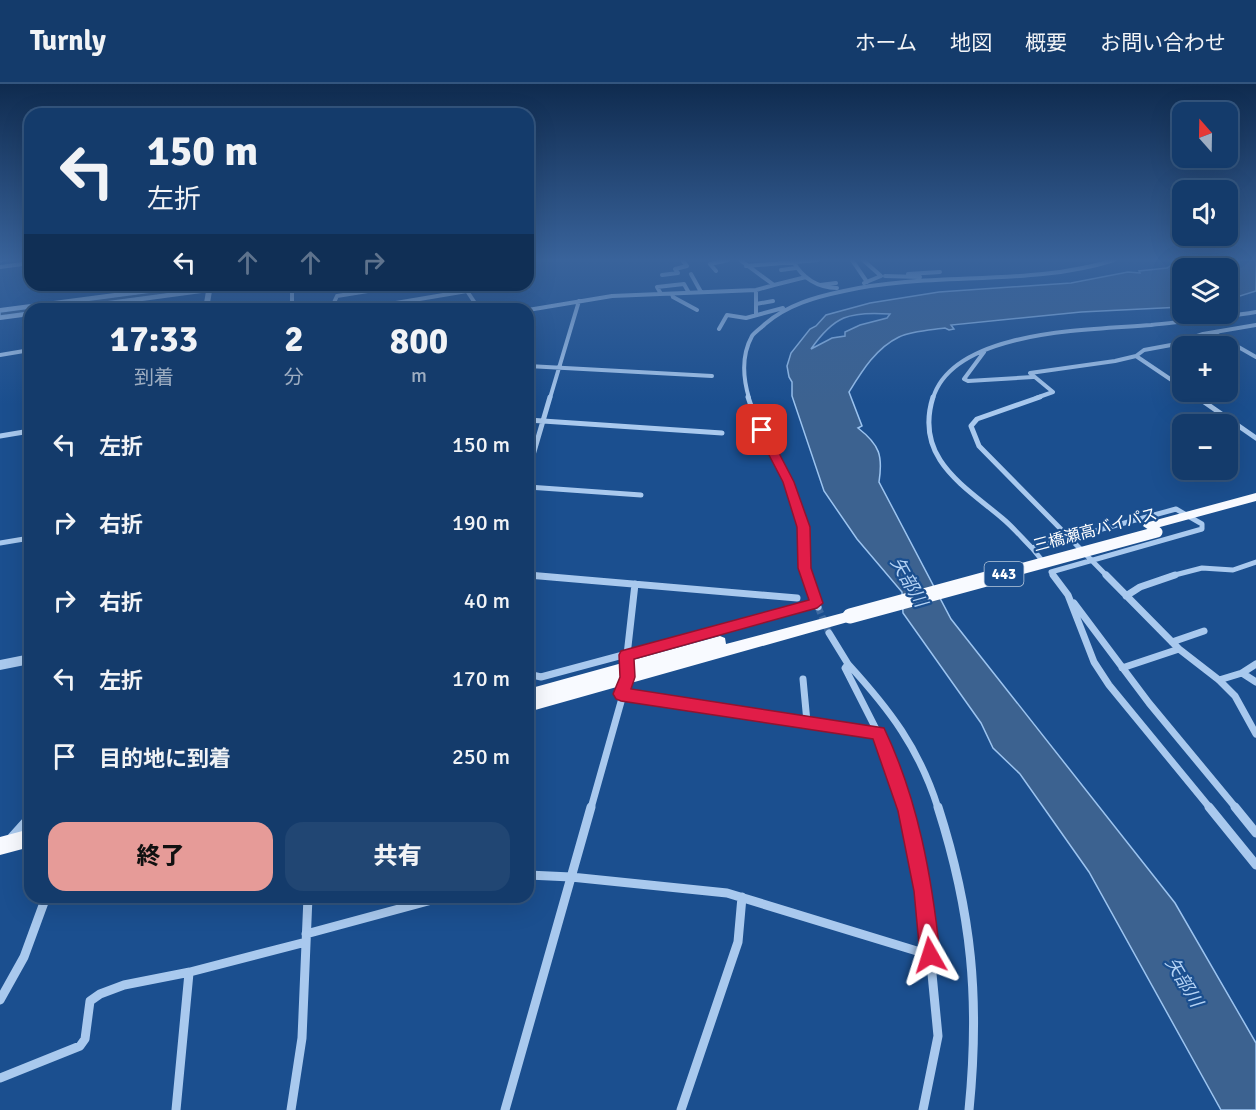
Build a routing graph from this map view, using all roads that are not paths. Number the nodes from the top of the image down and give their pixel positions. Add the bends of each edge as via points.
1 (16, 308) edge
2 (577, 308) edge
3 (693, 308) edge
4 (756, 308) edge
5 (783, 308) edge
6 (787, 308) edge
7 (0, 310) edge
8 (697, 310) dead end
9 (1256, 312) edge
10 (24, 315) edge
11 (756, 315) junction
12 (0, 318) edge
13 (1256, 325) edge
14 (719, 329) dead end
15 (1213, 332) junction
16 (24, 351) edge
17 (984, 351) junction
18 (0, 355) edge
19 (1136, 356) junction
20 (1256, 357) edge
21 (534, 366) edge
22 (560, 368) junction
23 (712, 376) dead end
24 (1033, 377) junction
25 (1172, 380) edge
26 (1204, 402) edge
27 (534, 420) edge
28 (543, 420) junction
29 (24, 433) edge
30 (722, 434) dead end
31 (0, 436) edge
32 (1256, 438) edge
33 (534, 451) edge
34 (534, 487) edge
35 (641, 495) dead end
36 (1256, 498) edge
37 (1256, 503) edge
38 (1193, 518) junction
39 (1068, 538) junction
40 (24, 539) edge
41 (0, 543) edge
42 (1032, 548) junction
43 (1090, 561) junction
44 (1256, 562) edge
45 (1051, 572) junction
46 (534, 576) edge
47 (635, 584) junction
48 (1068, 595) junction
49 (1126, 596) junction
50 (797, 598) dead end
51 (1204, 630) dead end
52 (829, 633) tunnel mouth
53 (1172, 642) junction
54 (1179, 649) junction
55 (24, 660) edge
56 (848, 664) junction
57 (1256, 664) edge
58 (0, 665) edge
59 (627, 666) junction
60 (1122, 668) junction
61 (1242, 673) junction
62 (534, 675) edge
63 (803, 679) dead end
64 (1219, 680) junction
65 (1256, 682) edge
66 (534, 693) edge
67 (621, 694) junction
68 (534, 703) edge
69 (807, 722) junction
70 (878, 733) junction
71 (1256, 734) edge
72 (24, 825) edge
73 (1256, 832) edge
74 (12, 840) edge
75 (1256, 865) edge
76 (534, 875) edge
77 (571, 877) junction
78 (742, 897) junction
79 (44, 903) edge
80 (308, 903) edge
81 (423, 903) edge
82 (306, 938) junction
83 (930, 955) junction
84 (189, 973) junction
85 (0, 1000) edge
86 (0, 1078) edge
87 (176, 1110) edge
88 (291, 1110) edge
89 (506, 1110) edge
90 (681, 1110) edge
91 (923, 1110) edge
92 (969, 1110) edge

1 - 7 street
2 - 22 street
3 - 8 street
4 - 11 street
5 - 11 street
6 - 59 street via 752,333 745,346 743,368 754,413 788,482 803,527 805,568 817,605
9 - 17 street via 1061,332
10 - 12 street
11 - 14 street via 727,315
13 - 15 street
15 - 19 street via 1144,350
15 - 20 street
16 - 18 street
17 - 24 street via 964,379
17 - 42 street via 958,363 933,391 929,412 932,440 947,472 962,489 1012,526
19 - 24 street via 1030,373
19 - 25 street
21 - 22 street
22 - 23 street
22 - 28 street
24 - 39 street via 1053,392 977,419 971,426 978,446
26 - 32 street
27 - 28 street
28 - 30 street
28 - 33 street
29 - 31 street
34 - 35 street
36 - 38 highway, 三橋瀬高バイパス / 443
37 - 38 highway, 三橋瀬高バイパス / 443
38 - 39 street via 1176,509
38 - 43 street via 1202,524 1202,529
38 - 59 highway, 三橋瀬高バイパス / 443, bridge via 848,612
39 - 42 street
39 - 43 street
40 - 41 street
42 - 45 street
43 - 45 street
43 - 49 street
44 - 49 street via 1233,570 1202,568 1180,573
45 - 48 street
46 - 47 street
47 - 50 street
47 - 59 street
48 - 60 street
48 - 75 street via 1094,662 1109,685
49 - 53 street
51 - 53 street
52 - 56 street
53 - 54 street
54 - 60 street
54 - 64 street
55 - 58 street
56 - 70 street via 845,668
56 - 92 street via 886,705 919,756 956,869 975,1000
57 - 61 street
59 - 62 street
59 - 66 highway, 三橋瀬高バイパス / 443
59 - 67 street
59 - 68 highway, 三橋瀬高バイパス / 443
60 - 73 street
61 - 64 street
61 - 65 street
63 - 69 street
64 - 71 street via 1235,696
67 - 69 street
67 - 77 street
69 - 70 street
70 - 83 street via 906,811 924,891
72 - 74 street
76 - 77 street
77 - 78 street
77 - 89 street
78 - 83 street
78 - 90 street via 738,942
79 - 85 street via 24,957
80 - 82 street
81 - 82 street
82 - 84 street
82 - 88 street via 302,1038
83 - 91 street via 938,1036
84 - 86 street via 97,994 90,1001 85,1039 80,1046
84 - 87 street

